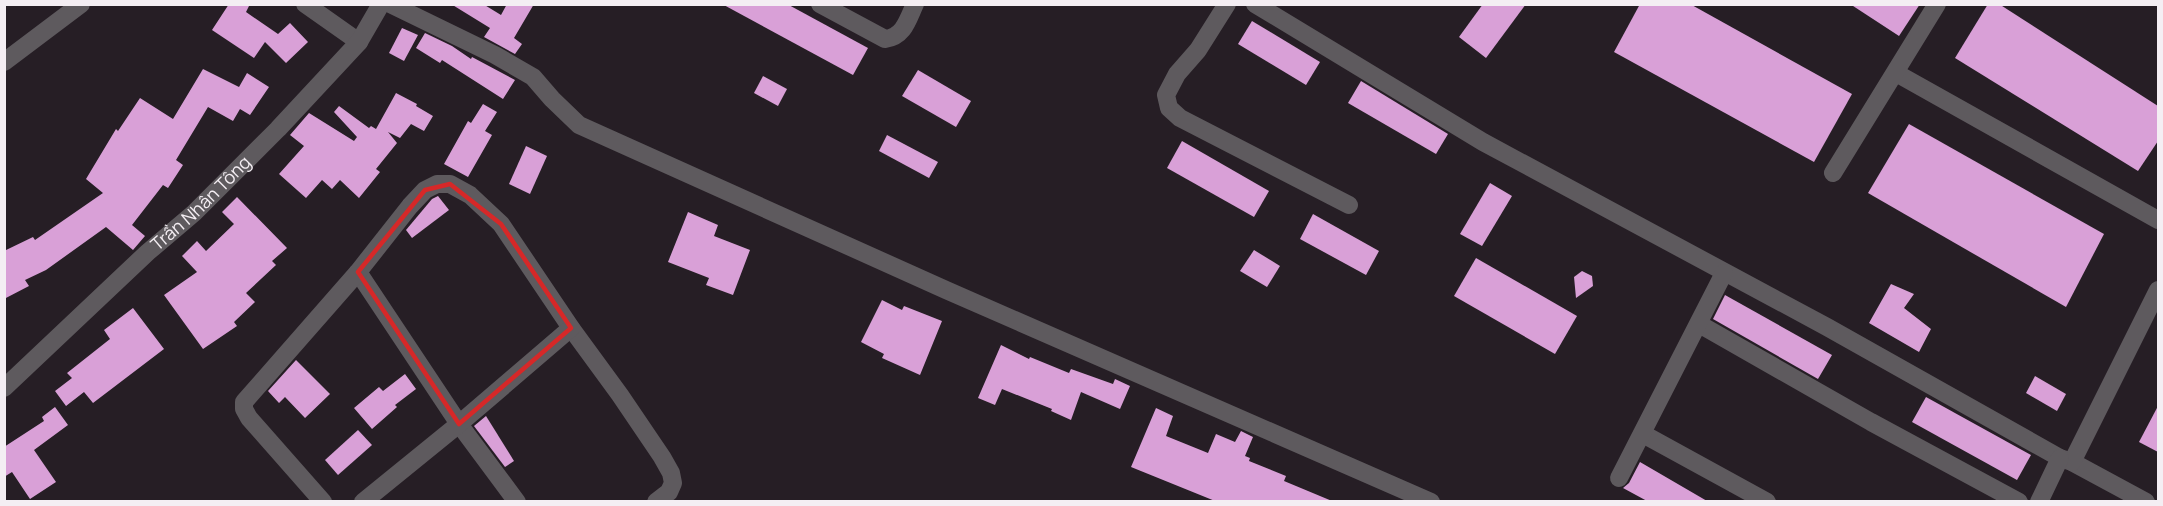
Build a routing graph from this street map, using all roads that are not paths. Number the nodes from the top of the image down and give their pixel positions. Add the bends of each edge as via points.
1 (81, 4) edge
2 (305, 4) edge
3 (381, 4) edge
4 (390, 4) edge
5 (820, 4) edge
6 (915, 4) edge
7 (1227, 4) edge
8 (1255, 4) edge
9 (1937, 4) edge
10 (358, 42) junction
11 (4, 62) edge
12 (1896, 73) junction
13 (1833, 173) dead end
14 (1349, 205) dead end
15 (2158, 220) edge
16 (358, 272) junction
17 (1725, 273) junction
18 (2158, 290) edge
19 (1699, 324) junction
20 (570, 328) junction
21 (4, 388) edge
22 (459, 424) junction
23 (1642, 434) junction
24 (2066, 460) junction
25 (1619, 478) dead end
26 (1425, 500) edge
27 (323, 501) edge
28 (363, 501) edge
29 (517, 501) edge
30 (656, 501) edge
31 (1767, 501) edge
32 (2019, 501) edge
33 (2039, 501) edge
34 (2146, 501) edge

1 - 11 street
2 - 10 street
3 - 10 street, Trần Nhân Tông
4 - 26 street via 533,77 579,125
5 - 6 street via 885,39 900,33
7 - 14 street via 1198,50 1177,74 1166,95 1169,108 1180,118
8 - 17 street via 1483,142
9 - 12 street
10 - 21 street, Trần Nhân Tông via 194,213
12 - 13 street
12 - 15 street
16 - 20 street via 425,190 437,184 450,184 470,195 501,224
16 - 22 street
16 - 27 street via 244,402 249,418
17 - 19 street
17 - 24 street
18 - 24 street
19 - 23 street
19 - 32 street
20 - 22 street
20 - 30 street via 671,473 673,483 669,492
22 - 28 street
22 - 29 street
23 - 25 street
23 - 31 street
24 - 33 street
24 - 34 street

